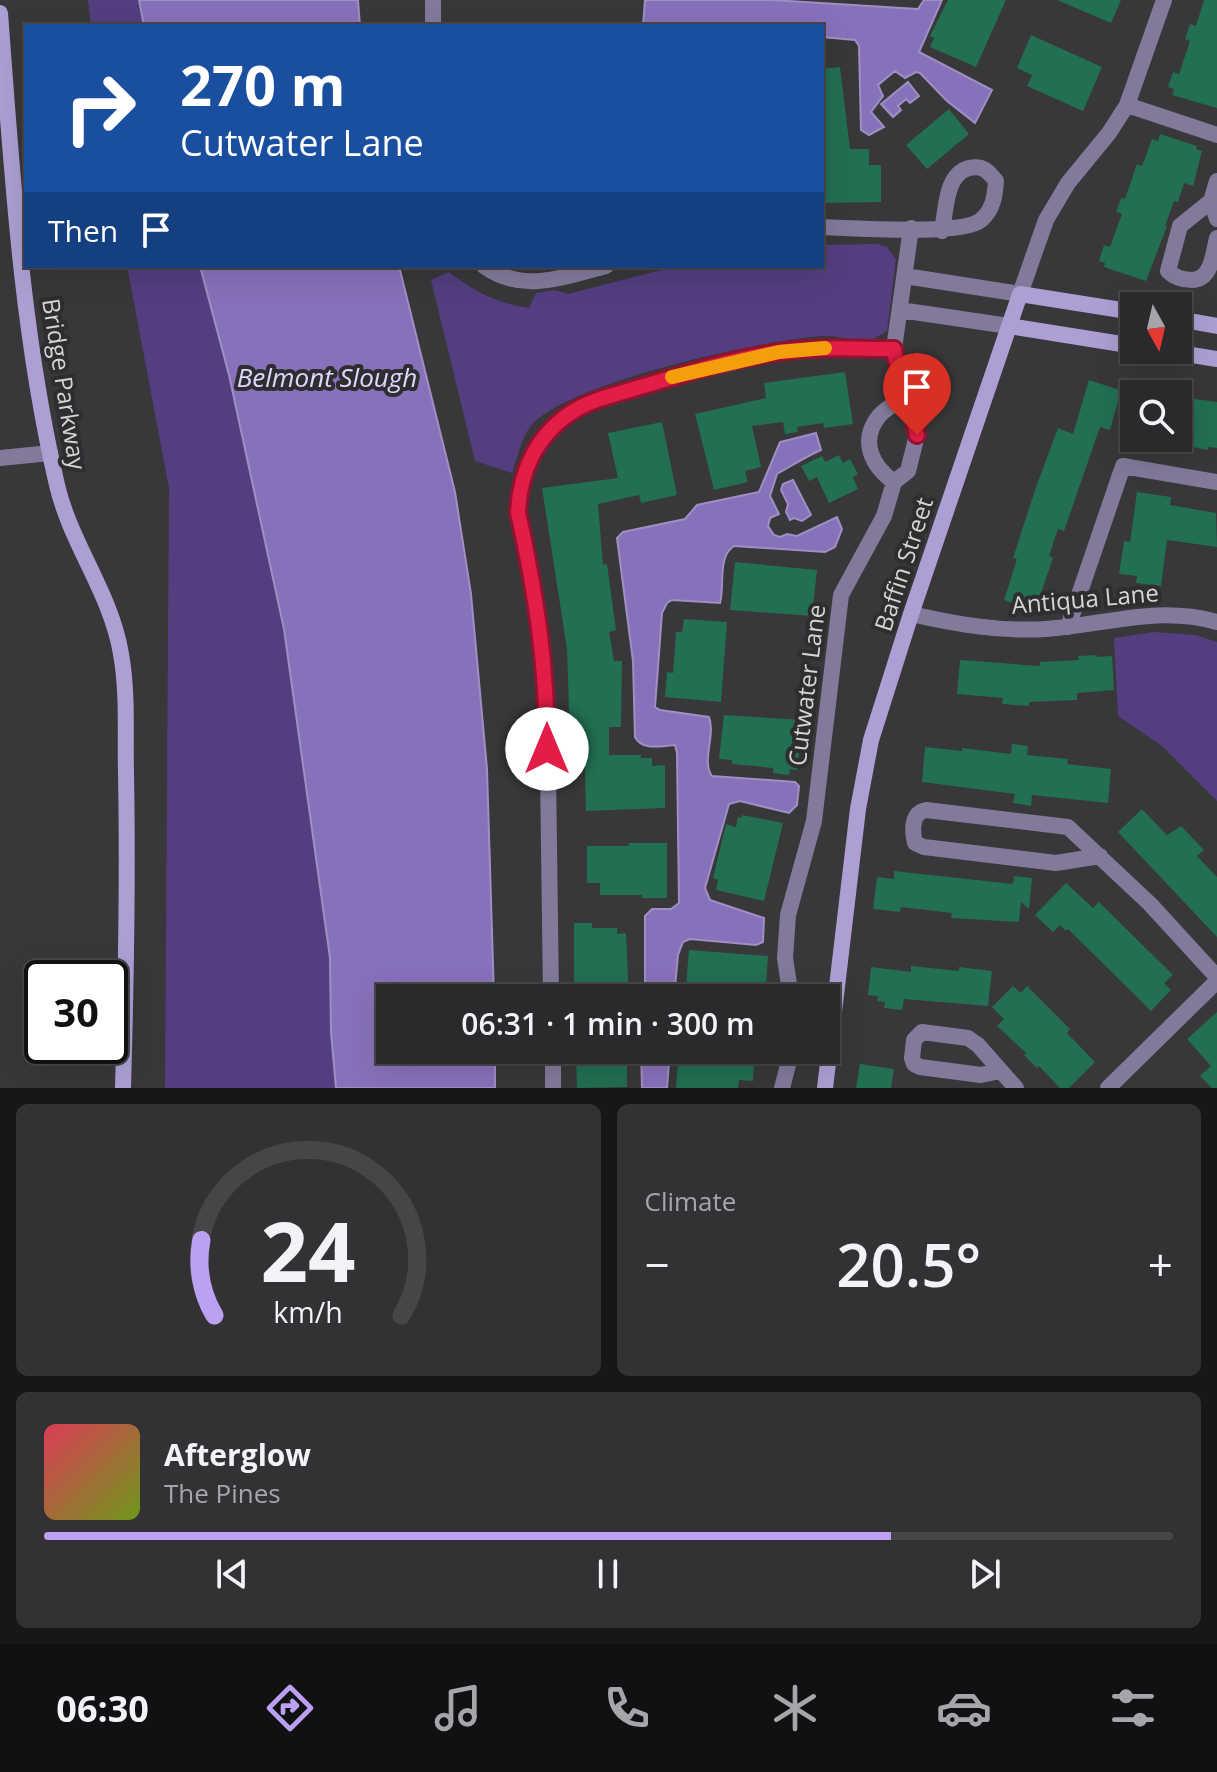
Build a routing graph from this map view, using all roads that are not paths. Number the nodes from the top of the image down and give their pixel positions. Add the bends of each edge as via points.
1 (433, 0) edge
2 (1164, 0) edge
3 (0, 13) edge
4 (433, 24) edge
5 (1127, 105) junction
6 (1217, 135) edge
7 (1217, 181) edge
8 (1211, 201) junction
9 (1217, 219) edge
10 (824, 227) edge
11 (911, 228) junction
12 (942, 231) dead end
13 (1217, 238) edge
14 (487, 268) edge
15 (598, 268) edge
16 (905, 276) junction
17 (1020, 294) junction
18 (900, 310) junction
19 (1120, 310) edge
20 (1192, 322) edge
21 (1009, 326) junction
22 (1217, 326) edge
23 (1120, 344) edge
24 (894, 349) junction
25 (1192, 355) edge
26 (1217, 359) edge
27 (905, 398) junction
28 (50, 453) junction
29 (0, 458) edge
30 (894, 482) junction
31 (1217, 482) edge
32 (911, 614) junction
33 (1217, 622) edge
34 (1068, 627) junction
35 (1100, 856) junction
36 (1217, 979) edge
37 (551, 984) edge
38 (789, 984) edge
39 (553, 1064) edge
40 (788, 1064) edge
41 (1000, 1071) junction
42 (123, 1088) edge
43 (553, 1088) edge
44 (782, 1088) edge
45 (825, 1088) edge
46 (1016, 1088) edge
47 (1108, 1088) edge

1 - 4 street
2 - 5 street, Baffin Street
3 - 28 street, Bridge Parkway via 36,386
5 - 6 street
5 - 17 street, Baffin Street via 1046,220
7 - 8 street
8 - 9 street
8 - 13 street via 1180,226 1168,271 1199,280 1208,273
10 - 11 street
11 - 12 street
11 - 16 street, Cutwater Lane
14 - 15 street via 502,277 535,283
16 - 17 street
16 - 18 street, Cutwater Lane
17 - 19 street
17 - 21 street, Baffin Street
18 - 21 street
18 - 24 street, Cutwater Lane
20 - 22 street
21 - 23 street
21 - 32 street, Baffin Street
24 - 27 street, Cutwater Lane
24 - 37 street via 779,352 666,379 567,415 530,459 518,512 547,693
25 - 26 street
27 - 30 street, Cutwater Lane via 917,435 908,471
27 - 30 street via 881,414 871,436 873,462
28 - 29 street
28 - 42 street, Bridge Parkway via 70,526 114,619 123,666 128,870
30 - 38 street, Cutwater Lane via 884,516 841,595 814,821 788,915
31 - 34 street via 1123,466
32 - 34 street, Antiqua Lane via 977,628
32 - 45 street, Baffin Street via 871,740 858,809
33 - 34 street, Antiqua Lane via 1159,613
35 - 35 street via 1068,827 926,810 915,816 915,843 924,847 1056,863
35 - 36 street
36 - 47 street
39 - 43 street
40 - 44 street
41 - 41 street via 981,1075 920,1067 912,1058 914,1040 922,1032 968,1038
41 - 46 street

